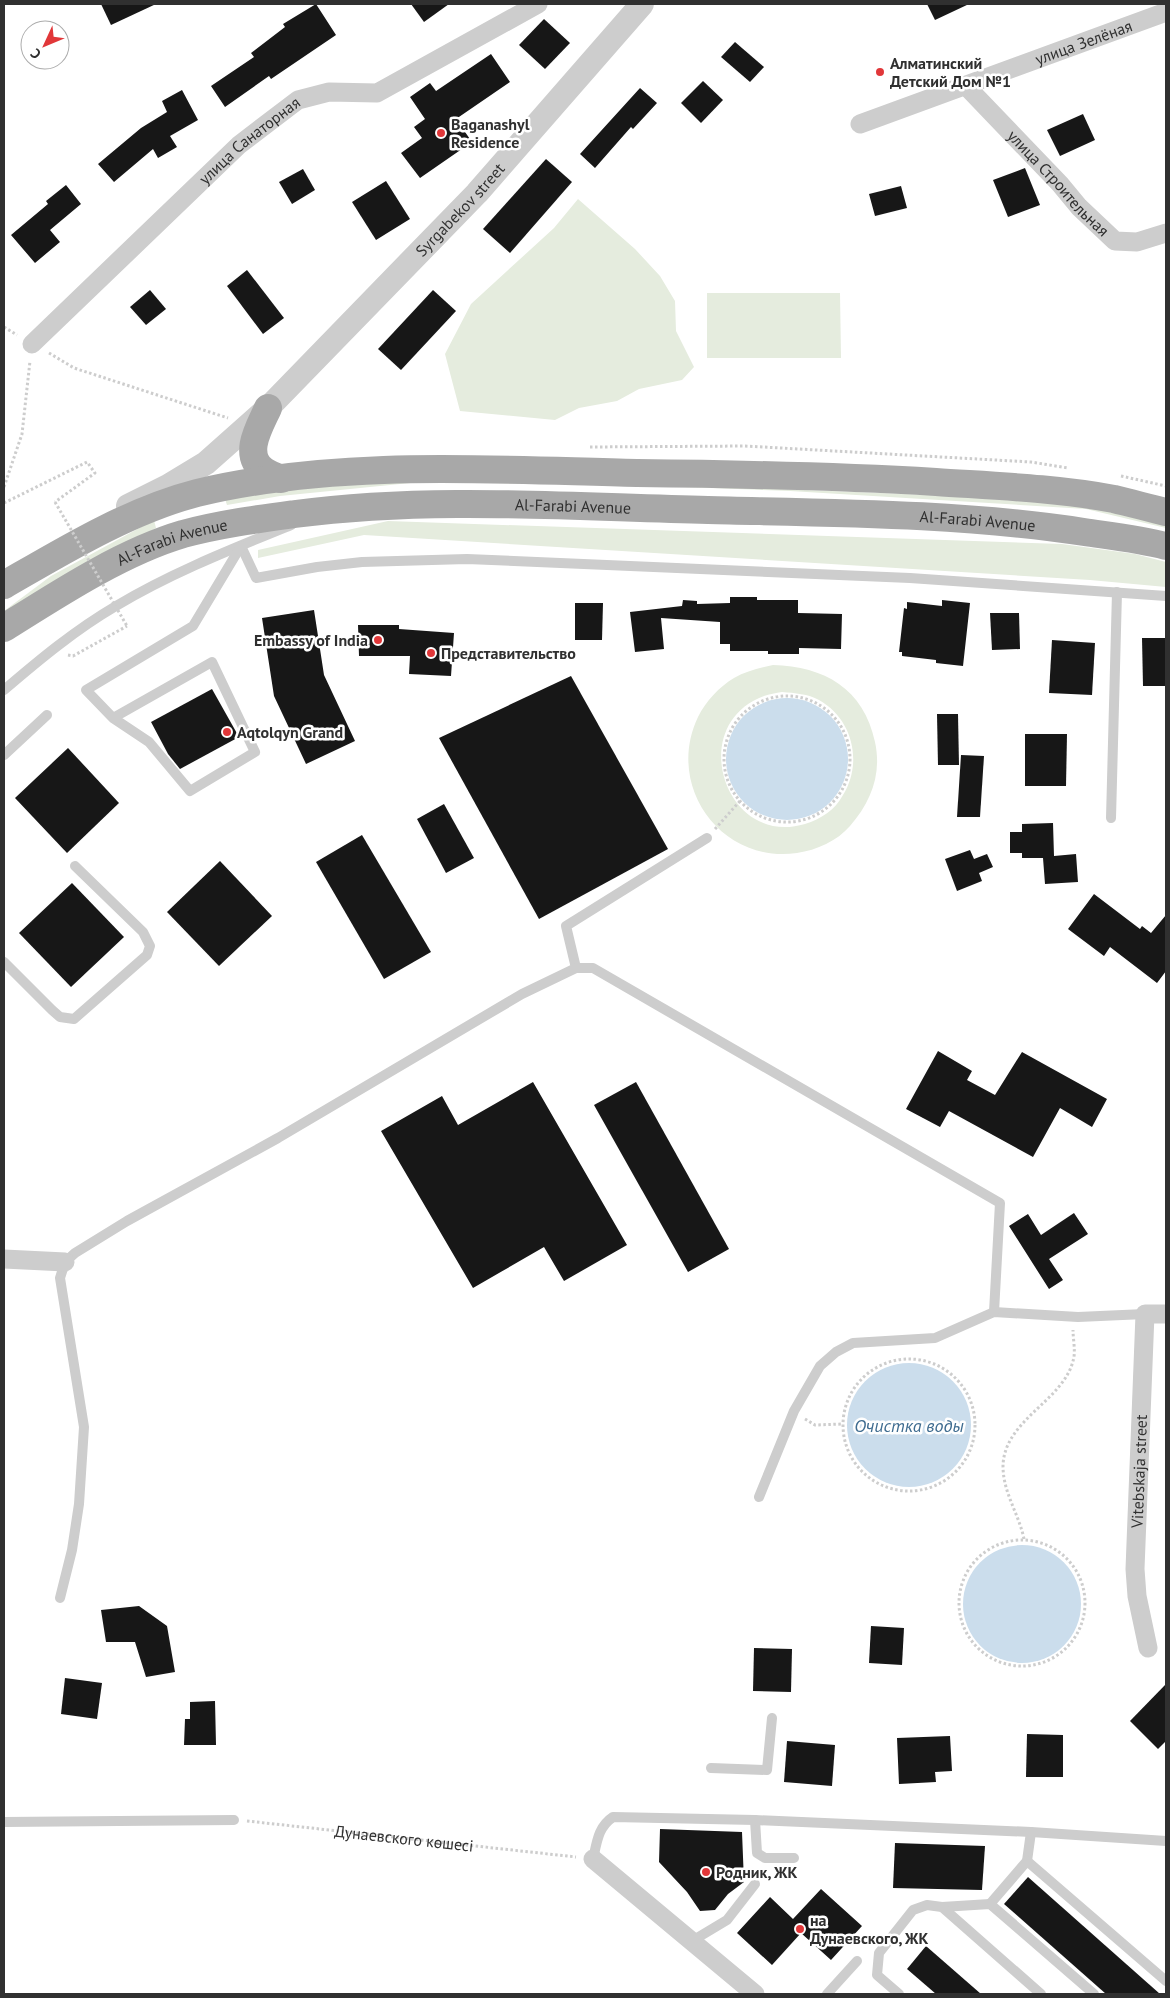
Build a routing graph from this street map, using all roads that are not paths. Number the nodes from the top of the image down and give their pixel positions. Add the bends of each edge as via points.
1 (538, 4) edge
2 (642, 4) edge
3 (1166, 12) edge
4 (966, 86) junction
5 (860, 124) dead end
6 (1166, 233) edge
7 (32, 344) road end
8 (268, 408) junction
9 (281, 479) junction
10 (330, 510) junction
11 (1166, 512) edge
12 (241, 546) junction
13 (1166, 546) edge
14 (4, 585) edge
15 (1117, 592) junction
16 (1166, 596) edge
17 (4, 628) edge
18 (4, 690) edge
19 (47, 715) dead end
20 (113, 718) junction
21 (4, 755) edge
22 (1111, 818) dead end
23 (707, 838) road end
24 (75, 866) dead end
25 (4, 962) edge
26 (576, 968) junction
27 (4, 1259) edge
28 (65, 1262) junction
29 (994, 1312) junction
30 (1145, 1314) junction
31 (1166, 1314) edge
32 (759, 1497) dead end
33 (60, 1598) dead end
34 (1148, 1648) dead end
35 (772, 1718) dead end
36 (711, 1768) dead end
37 (234, 1820) road end
38 (756, 1820) junction
39 (4, 1822) edge
40 (1031, 1832) junction
41 (1166, 1841) edge
42 (794, 1858) dead end
43 (593, 1859) joint
44 (1026, 1861) junction
45 (756, 1884) dead end
46 (990, 1904) junction
47 (942, 1907) junction
48 (692, 1941) junction
49 (857, 1961) dead end
50 (1166, 1981) edge
51 (755, 1994) edge
52 (827, 1994) edge
53 (899, 1994) edge
54 (1041, 1994) edge
55 (1094, 1994) edge

1 - 7 street, улица Санаторная via 377,93 329,92 298,100 239,145
2 - 8 street, Syrgabekov street via 478,193
3 - 4 street, улица Зелёная
4 - 5 street, улица Зелёная
4 - 6 street, улица Строительная via 1079,207 1115,240 1137,242
8 - 9 main road via 252,450 254,460 262,470
8 - 14 street, Syrgabekov street via 206,464 87,525
9 - 11 main road via 440,469 888,479 1029,488 1112,499
9 - 14 main road via 198,493 158,505
10 - 12 lane
10 - 13 main road, Al-Farabi Avenue via 414,504 487,504 872,514 1029,524
10 - 17 main road, Al-Farabi Avenue via 258,519 181,535 134,553
12 - 15 lane via 256,578 362,562 467,558 910,578
12 - 18 lane via 182,571 116,606 49,651
12 - 20 lane via 193,626 86,690
15 - 16 lane
15 - 22 lane
19 - 21 lane
20 - 20 lane via 212,662 255,752 190,791 149,742
23 - 26 lane via 566,926
24 - 25 lane via 143,932 150,946 147,955 74,1019 60,1016 52,1010
26 - 28 lane via 522,994 278,1138 127,1221
26 - 29 lane via 593,968 1000,1203
27 - 28 street
28 - 33 lane via 60,1278 84,1428 78,1513
29 - 30 lane via 1078,1317
29 - 32 lane via 935,1338 853,1343 836,1352 820,1366 794,1412
30 - 31 street
30 - 34 street, Vitebskaja street via 1135,1569
35 - 36 lane via 767,1770
37 - 39 lane
38 - 40 lane
38 - 42 lane via 757,1853 765,1858
38 - 43 lane via 613,1817 605,1822 598,1834
40 - 41 lane
40 - 44 lane
43 - 48 street
44 - 46 lane
44 - 50 lane
45 - 48 lane via 727,1920
46 - 47 lane
46 - 55 lane
47 - 53 lane via 928,1905 913,1910 879,1953 877,1975
47 - 54 lane
48 - 51 street
49 - 52 lane

